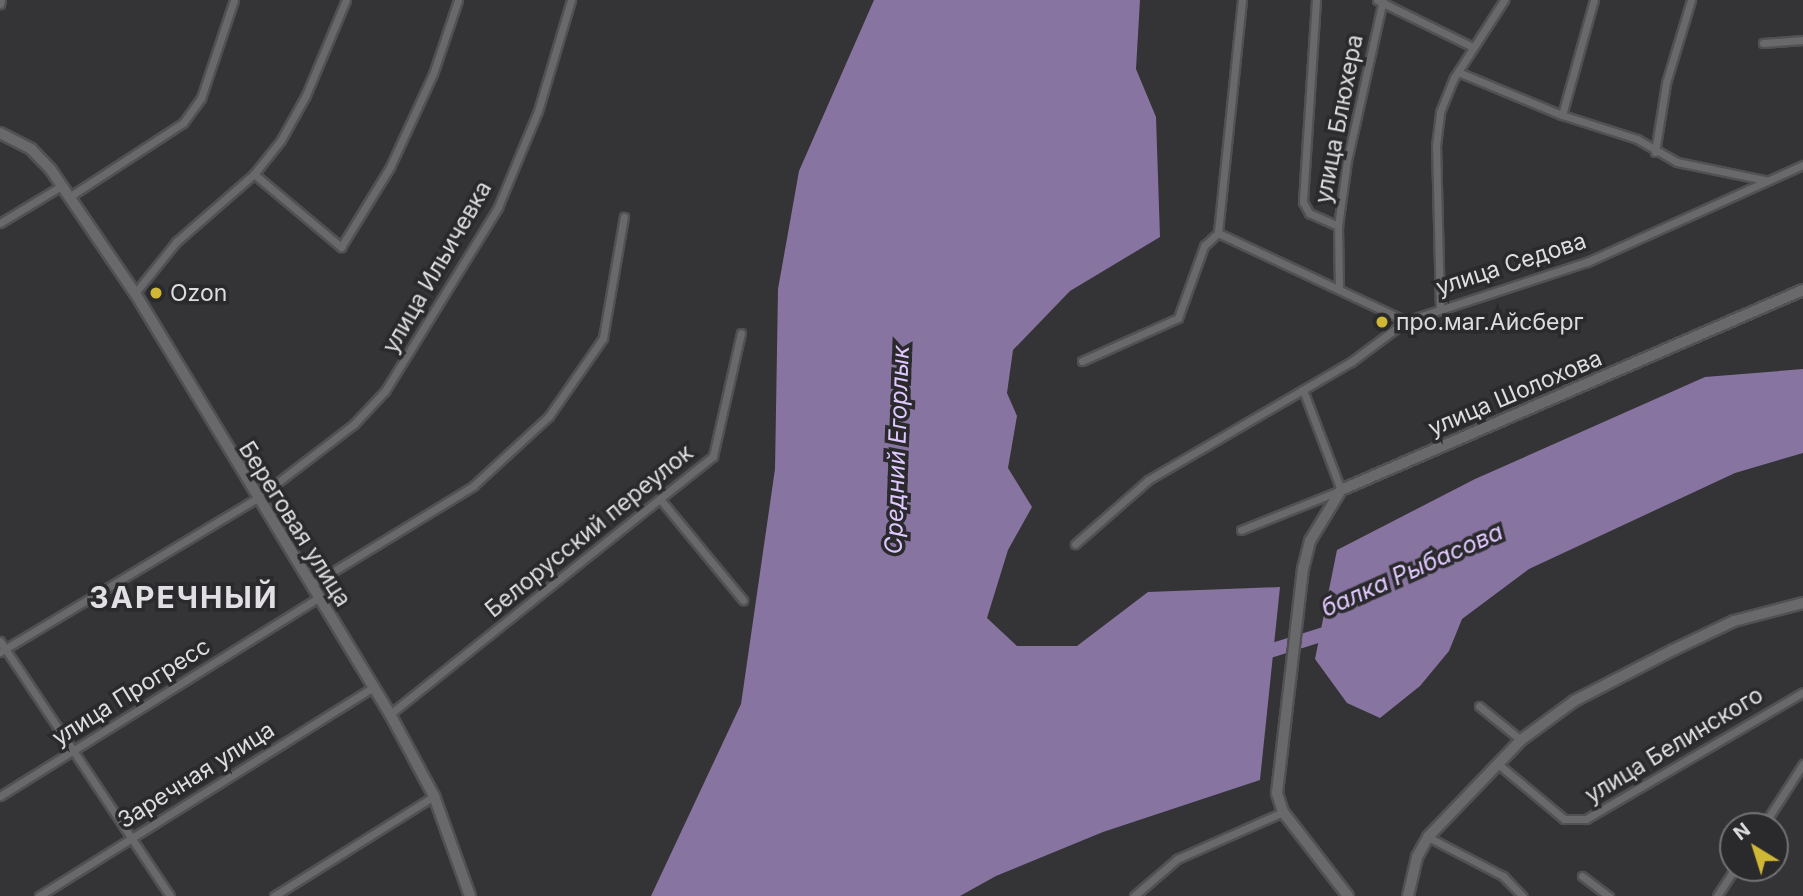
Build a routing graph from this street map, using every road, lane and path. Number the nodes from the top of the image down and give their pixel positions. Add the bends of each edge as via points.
1 (234, 0) edge
2 (346, 0) edge
3 (458, 0) edge
4 (571, 0) edge
5 (1242, 0) edge
6 (1316, 0) edge
7 (1504, 0) edge
8 (1594, 0) edge
9 (1691, 0) edge
10 (1381, 1) edge
11 (1803, 40) edge
12 (1763, 43) dead end
13 (1473, 47) junction
14 (1458, 72) junction
15 (1562, 115) junction
16 (0, 133) edge
17 (1655, 152) junction
18 (1803, 165) edge
19 (254, 174) junction
20 (1767, 181) junction
21 (61, 186) junction
22 (69, 197) junction
23 (624, 217) dead end
24 (0, 223) edge
25 (1338, 226) junction
26 (1218, 233) junction
27 (1339, 289) junction
28 (1803, 290) edge
29 (135, 293) junction
30 (1440, 307) junction
31 (1406, 321) junction
32 (741, 334) dead end
33 (1082, 362) dead end
34 (1303, 390) junction
35 (1341, 490) junction
36 (256, 499) junction
37 (660, 499) junction
38 (1241, 530) dead end
39 (1075, 544) dead end
40 (311, 585) junction
41 (318, 598) junction
42 (743, 600) dead end
43 (1802, 606) edge
44 (0, 641) edge
45 (3, 651) edge
46 (373, 687) junction
47 (1803, 691) edge
48 (1479, 706) dead end
49 (390, 714) junction
50 (1521, 740) junction
51 (74, 751) junction
52 (1498, 764) junction
53 (1803, 764) edge
54 (0, 796) edge
55 (434, 796) junction
56 (1283, 812) junction
57 (1772, 812) edge
58 (1428, 837) junction
59 (132, 838) junction
60 (1582, 876) dead end
61 (1137, 895) edge
62 (40, 896) edge
63 (170, 896) edge
64 (274, 896) edge
65 (470, 896) edge
66 (1348, 896) edge
67 (1408, 896) edge
68 (1522, 896) edge
69 (1609, 896) edge

1 - 22 street via 201,97 183,122 149,149
2 - 19 street via 306,95
3 - 19 street via 433,74 390,167 341,247
4 - 36 street, улица Ильичевка via 538,111 498,207 420,336 385,391 354,424
5 - 26 street
6 - 25 street via 1303,202 1309,213
7 - 13 street
8 - 15 street
9 - 17 street via 1666,83
10 - 13 street
10 - 25 street, улица Блюхера via 1347,160
11 - 12 street
13 - 14 street
14 - 15 street
14 - 30 street via 1440,112 1436,146
15 - 17 street via 1637,139
16 - 21 main road, Береговая улица via 31,149
17 - 20 street via 1676,162
18 - 20 street, улица Седова
19 - 29 street via 176,242
20 - 30 street, улица Седова via 1587,262
21 - 22 main road, Береговая улица
21 - 24 street
22 - 29 main road, Береговая улица
23 - 40 street via 603,338 549,416 473,486
25 - 27 street, улица Блюхера
26 - 27 street
26 - 33 street via 1204,246 1178,318
27 - 31 street
28 - 35 main road, улица Шолохова
29 - 36 main road, Береговая улица
30 - 31 street, улица Седова
31 - 34 street, улица Седова via 1352,362
32 - 37 street, Белорусский переулок via 713,456
34 - 35 street
34 - 39 street, улица Седова via 1148,480
35 - 38 street, улица Шолохова
35 - 56 main road via 1311,541 1303,569 1277,793
36 - 40 main road, Береговая улица
36 - 45 street, улица Ильичевка
37 - 42 street
37 - 49 street, Белорусский переулок
40 - 41 main road, Береговая улица
41 - 46 main road, Береговая улица
41 - 51 street, улица Прогресс
43 - 50 main road via 1734,621 1672,650 1574,701
44 - 45 street
45 - 51 street
46 - 49 main road, Береговая улица
46 - 59 street, Заречная улица
47 - 52 street, улица Белинского via 1586,819 1564,819
48 - 50 street
49 - 55 main road, Береговая улица
50 - 52 main road
51 - 54 street, улица Прогресс
51 - 59 street
52 - 58 main road
53 - 57 street
55 - 64 street
55 - 65 main road, Береговая улица
56 - 61 street via 1177,859
56 - 66 main road
58 - 67 main road via 1417,857
58 - 68 street via 1503,876
59 - 62 street, Заречная улица
59 - 63 street
60 - 69 street

